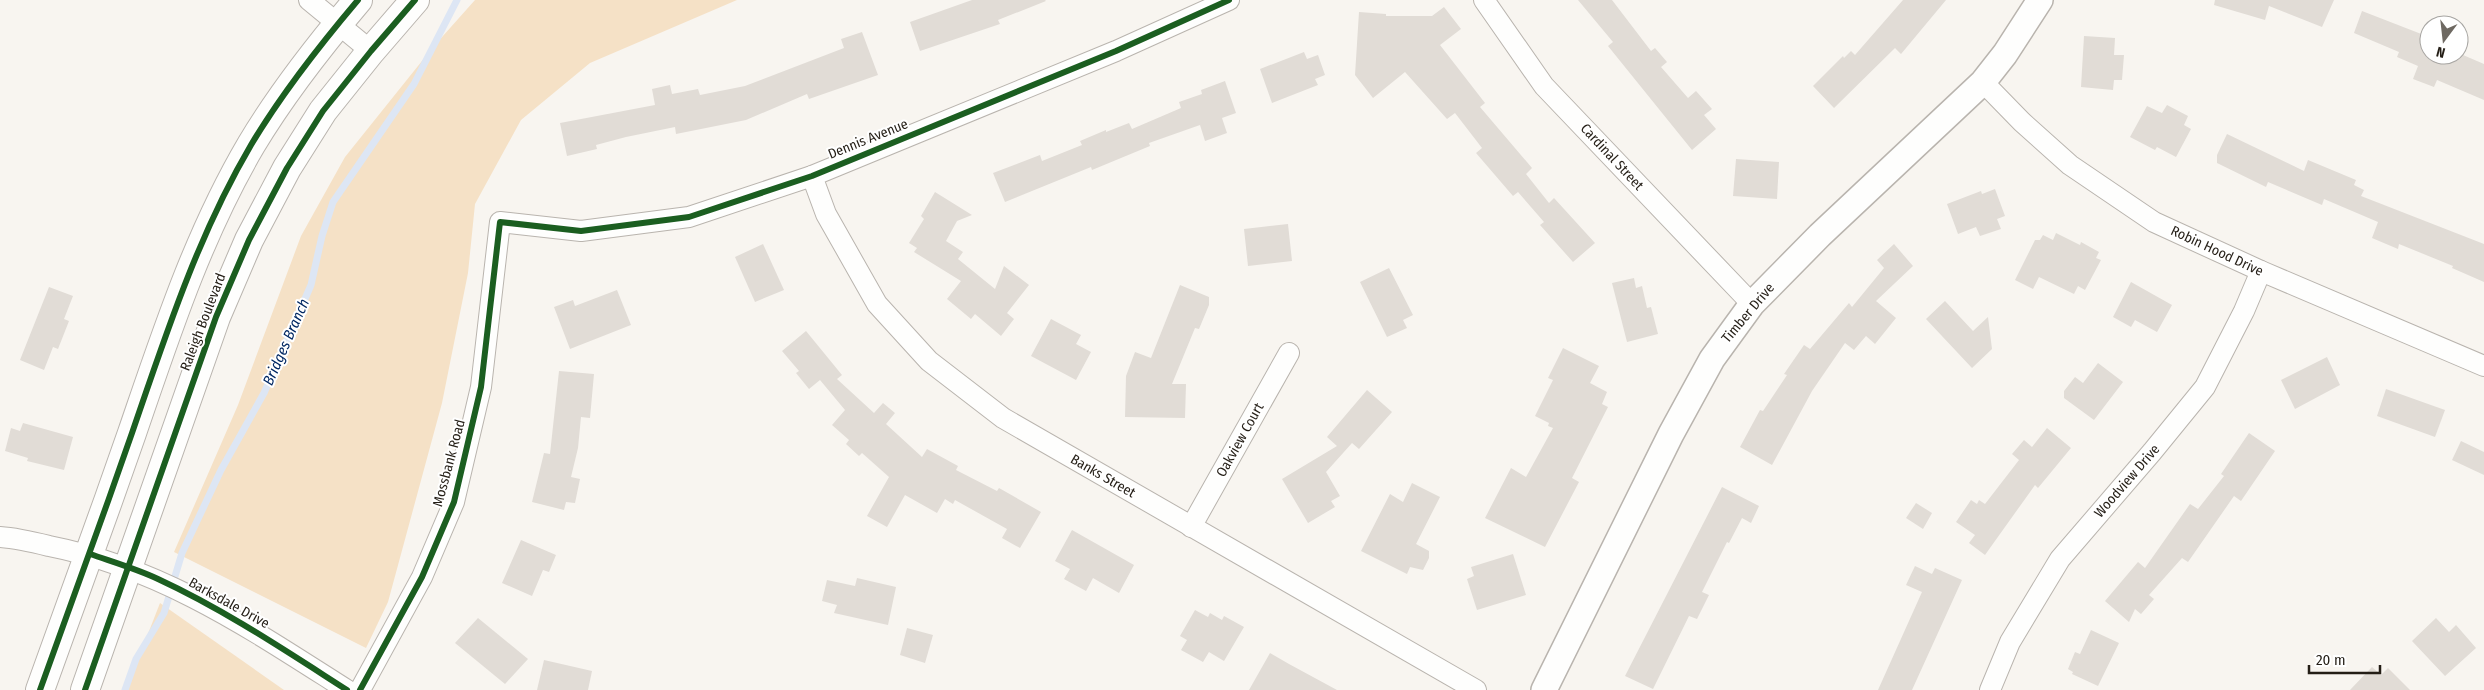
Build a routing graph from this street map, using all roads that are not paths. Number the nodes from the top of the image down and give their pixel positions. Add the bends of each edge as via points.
1 (309, 0) edge
2 (358, 0) edge
3 (415, 0) edge
4 (1228, 0) edge
5 (1484, 0) edge
6 (2040, 0) edge
7 (338, 24) junction
8 (371, 50) junction
9 (1983, 82) junction
10 (812, 176) junction
11 (500, 222) joint
12 (2261, 271) junction
13 (1752, 304) junction
14 (1289, 353) dead end
15 (2484, 366) edge
16 (1191, 527) junction
17 (0, 537) edge
18 (90, 554) junction
19 (130, 568) junction
20 (40, 690) edge
21 (85, 690) edge
22 (347, 690) edge
23 (360, 690) edge
24 (1476, 690) edge
25 (1544, 690) edge
26 (1990, 690) edge

1 - 7 street
2 - 7 main road
3 - 8 main road, Raleigh Boulevard
4 - 10 street, Dennis Avenue via 1116,51
5 - 13 street, Cardinal Street via 1544,86
6 - 9 street, Timber Drive
7 - 8 street
7 - 18 main road via 289,86 251,146 212,221 177,300
8 - 19 main road, Raleigh Boulevard via 324,111 287,168 249,240 216,317
9 - 12 street, Robin Hood Drive via 2070,165 2154,222
9 - 13 street, Timber Drive via 1820,235
10 - 11 street, Dennis Avenue via 689,217 581,231
10 - 16 street, Banks Street via 826,214 877,304 929,361 1003,418
11 - 23 street, Mossbank Road via 481,386 454,502 422,577
12 - 15 street, Robin Hood Drive
12 - 26 street, Woodview Drive via 2205,387 2060,559 2010,642
13 - 25 street, Timber Drive via 1698,384
14 - 16 street, Oakview Court
16 - 24 street, Banks Street
17 - 18 street, Barksdale Drive
18 - 19 street, Barksdale Drive
18 - 20 main road
19 - 21 main road, Raleigh Boulevard
19 - 22 street, Barksdale Drive via 158,579 244,625

